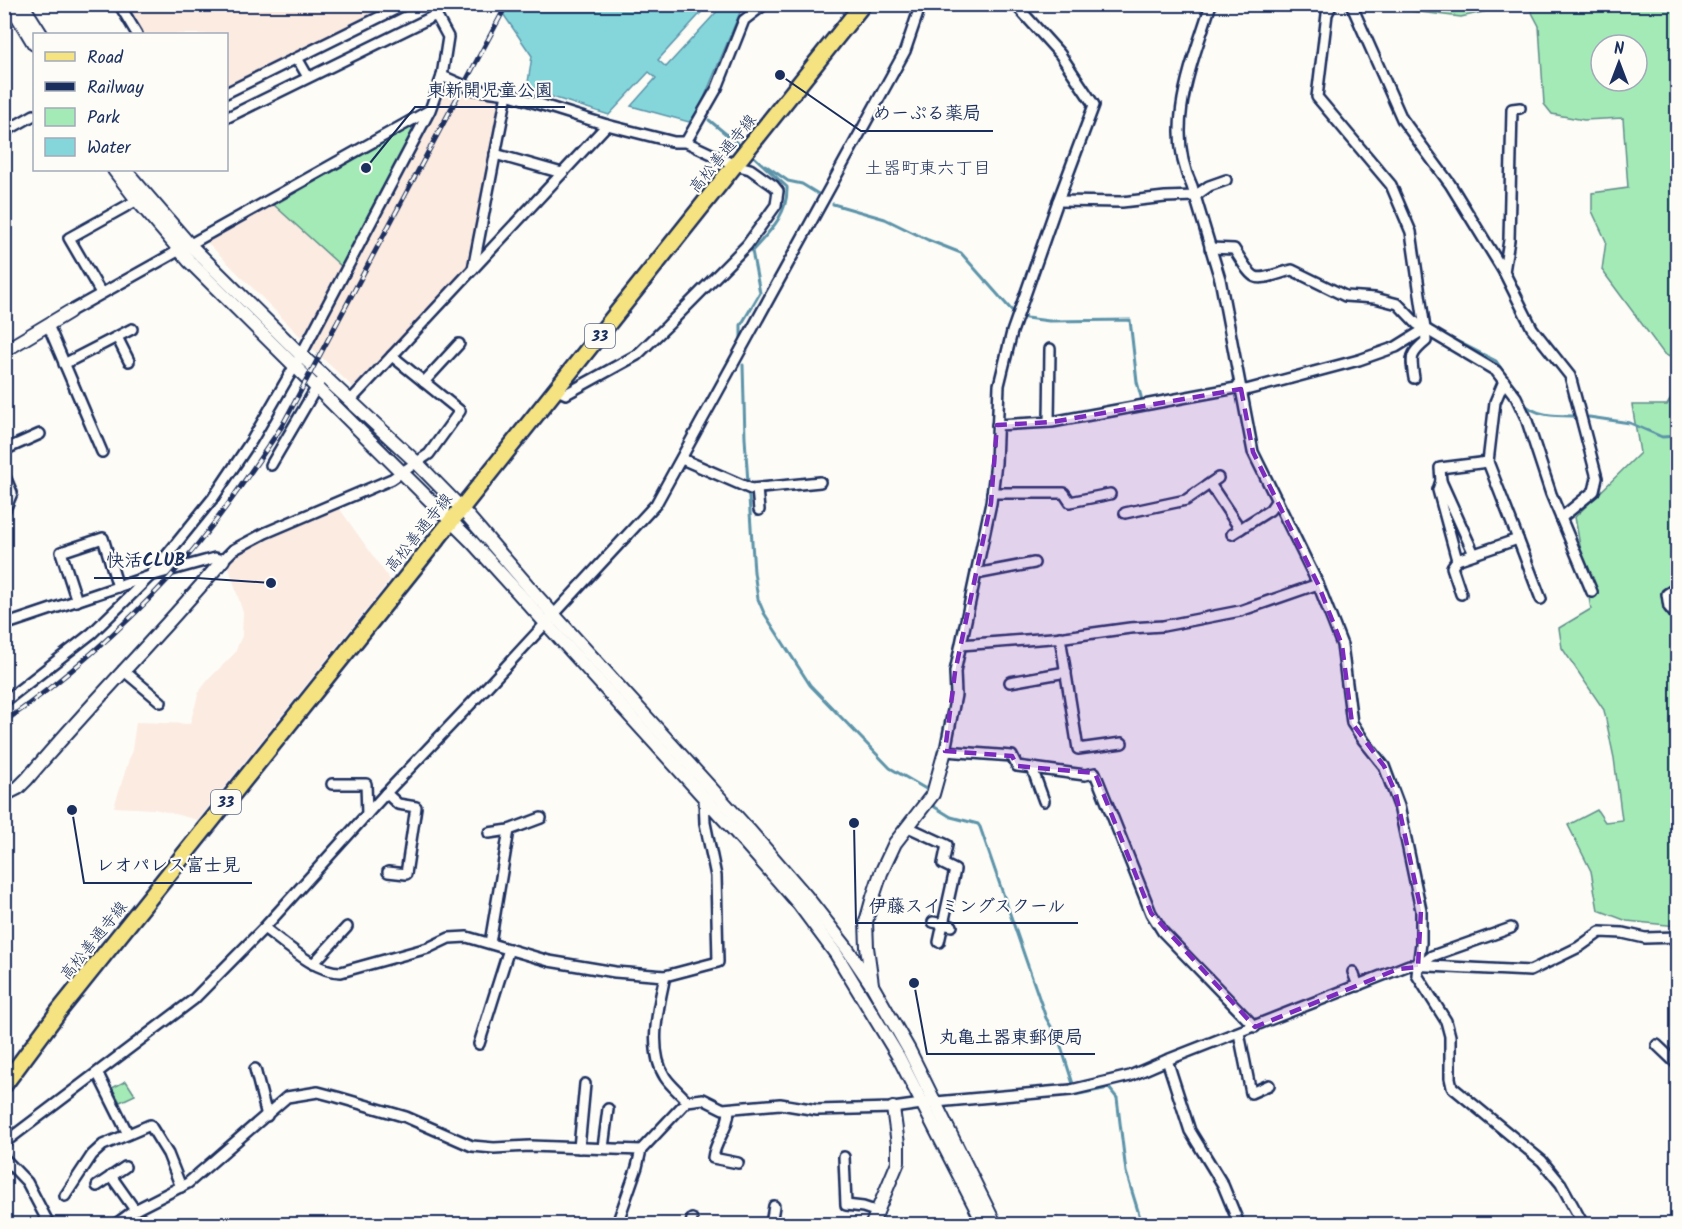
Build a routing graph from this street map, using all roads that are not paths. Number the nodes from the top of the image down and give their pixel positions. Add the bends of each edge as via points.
1 (10, 4) edge
2 (22, 4) edge
3 (118, 4) edge
4 (406, 4) edge
5 (428, 4) edge
6 (765, 4) edge
7 (862, 4) edge
8 (921, 4) edge
9 (1015, 4) edge
10 (1211, 4) edge
11 (1332, 4) edge
12 (1351, 4) edge
13 (436, 15) junction
14 (40, 33) edge
15 (136, 33) edge
16 (33, 42) edge
17 (297, 58) junction
18 (442, 76) junction
19 (308, 77) junction
20 (228, 92) edge
21 (507, 94) junction
22 (1520, 108) dead end
23 (430, 110) junction
24 (33, 116) edge
25 (228, 117) edge
26 (607, 125) junction
27 (4, 132) edge
28 (686, 142) junction
29 (495, 154) junction
30 (736, 164) junction
31 (120, 171) edge
32 (562, 173) junction
33 (1226, 180) dead end
34 (1195, 196) junction
35 (141, 198) junction
36 (1058, 201) junction
37 (184, 247) junction
38 (1210, 248) junction
39 (472, 269) junction
40 (1504, 272) junction
41 (101, 293) junction
42 (69, 312) joint
43 (48, 325) junction
44 (132, 329) dead end
45 (1425, 329) junction
46 (117, 337) junction
47 (459, 344) dead end
48 (1050, 349) dead end
49 (4, 351) edge
50 (392, 356) junction
51 (129, 361) dead end
52 (298, 361) junction
53 (64, 364) junction
54 (1048, 374) junction
55 (1059, 374) dead end
56 (323, 376) junction
57 (1414, 378) dead end
58 (1504, 381) junction
59 (424, 382) junction
60 (316, 388) junction
61 (1240, 389) junction
62 (557, 390) junction
63 (350, 401) junction
64 (1049, 422) junction
65 (997, 425) junction
66 (40, 434) dead end
67 (4, 450) edge
68 (102, 452) dead end
69 (682, 459) junction
70 (416, 462) junction
71 (1488, 462) junction
72 (272, 465) dead end
73 (402, 471) junction
74 (4, 474) edge
75 (1441, 481) junction
76 (820, 482) dead end
77 (1044, 483) dead end
78 (751, 488) junction
79 (992, 493) junction
80 (1044, 493) junction
81 (1110, 494) dead end
82 (1277, 500) junction
83 (1160, 506) junction
84 (461, 508) junction
85 (759, 510) dead end
86 (4, 512) edge
87 (1125, 513) dead end
88 (1163, 516) dead end
89 (1561, 518) junction
90 (451, 521) junction
91 (1518, 539) junction
92 (1474, 554) junction
93 (223, 560) junction
94 (1457, 560) junction
95 (1034, 563) dead end
96 (976, 574) junction
97 (150, 576) junction
98 (1318, 584) junction
99 (122, 586) junction
100 (1677, 587) edge
101 (1592, 592) dead end
102 (1461, 594) dead end
103 (129, 597) junction
104 (1541, 599) dead end
105 (77, 601) junction
106 (555, 614) junction
107 (1677, 618) edge
108 (544, 623) junction
109 (4, 625) edge
110 (1060, 637) junction
111 (961, 645) junction
112 (123, 670) junction
113 (1066, 672) junction
114 (1010, 682) dead end
115 (4, 702) edge
116 (161, 702) dead end
117 (1122, 742) dead end
118 (945, 751) junction
119 (1032, 768) junction
120 (703, 779) junction
121 (332, 784) dead end
122 (386, 794) junction
123 (4, 795) edge
124 (704, 798) junction
125 (1044, 801) dead end
126 (367, 814) junction
127 (541, 818) dead end
128 (909, 827) junction
129 (509, 831) junction
130 (489, 834) dead end
131 (955, 870) junction
132 (388, 872) dead end
133 (966, 873) dead end
134 (933, 922) dead end
135 (948, 925) junction
136 (347, 927) dead end
137 (264, 928) junction
138 (1511, 928) dead end
139 (1677, 937) edge
140 (939, 942) dead end
141 (490, 943) junction
142 (509, 949) junction
143 (313, 964) junction
144 (1418, 967) junction
145 (1353, 972) dead end
146 (664, 976) junction
147 (1358, 986) junction
148 (873, 987) junction
149 (861, 994) junction
150 (1255, 1027) junction
151 (1239, 1033) junction
152 (479, 1044) dead end
153 (1657, 1045) dead end
154 (1167, 1060) junction
155 (1677, 1065) edge
156 (255, 1069) dead end
157 (98, 1074) junction
158 (4, 1084) edge
159 (585, 1084) dead end
160 (1269, 1085) dead end
161 (687, 1101) junction
162 (929, 1102) junction
163 (893, 1108) junction
164 (608, 1109) dead end
165 (729, 1109) junction
166 (267, 1116) junction
167 (128, 1134) junction
168 (4, 1143) edge
169 (579, 1148) junction
170 (603, 1148) junction
171 (641, 1150) junction
172 (844, 1157) dead end
173 (4, 1158) edge
174 (738, 1162) dead end
175 (125, 1167) dead end
176 (111, 1176) junction
177 (97, 1186) dead end
178 (181, 1187) junction
179 (65, 1196) dead end
180 (774, 1206) dead end
181 (135, 1210) junction
182 (878, 1212) junction
183 (49, 1224) edge
184 (119, 1224) edge
185 (617, 1224) edge
186 (771, 1224) edge
187 (872, 1224) edge
188 (984, 1224) edge
189 (995, 1224) edge
190 (1239, 1224) edge
191 (1583, 1224) edge

1 - 16 street
2 - 14 street
3 - 15 street
4 - 17 street
5 - 13 street
6 - 28 street via 744,20 717,88
7 - 30 main road, 高松善通寺線 / 33
8 - 69 street via 904,51
9 - 36 street via 1060,54 1094,105
10 - 34 street via 1179,119 1186,175
11 - 45 street via 1327,14 1317,97 1391,185 1411,232
12 - 40 street via 1402,120 1450,184
13 - 18 street via 448,37
13 - 19 street
17 - 19 street
17 - 20 street
18 - 21 street via 472,89
18 - 23 street
19 - 25 street
21 - 26 street
21 - 29 street
22 - 40 street via 1512,110 1509,240
23 - 37 street
23 - 52 street
24 - 27 street
26 - 28 street
26 - 32 street
28 - 30 street
29 - 32 street
29 - 39 street
30 - 62 main road, 高松善通寺線 / 33
30 - 62 street via 750,169 778,191 776,205 747,245 637,355 566,394
31 - 35 street
32 - 39 street
33 - 34 street
34 - 36 street via 1122,202
34 - 38 street
35 - 37 street
35 - 41 street via 69,238
36 - 65 street via 1018,315 999,385
37 - 41 street
37 - 52 street
38 - 45 street via 1233,249 1252,277 1258,279 1292,270 1345,296 1398,304
38 - 61 street via 1220,279
39 - 50 street
40 - 89 street via 1532,328 1570,376 1597,478 1594,491
41 - 42 street
42 - 43 street
43 - 49 street
43 - 53 street
44 - 46 street
45 - 57 street via 1426,341 1411,358
45 - 58 street via 1496,371
45 - 61 street via 1396,347 1359,360
46 - 51 street
46 - 53 street
47 - 59 street
48 - 54 street
50 - 59 street
50 - 63 street
52 - 56 street
52 - 60 street
52 - 97 street via 213,498
53 - 68 street
54 - 55 street
54 - 64 street
56 - 60 street
56 - 63 street
58 - 71 street via 1495,402
58 - 89 street via 1526,418
59 - 70 street via 460,411 429,454
60 - 72 street
60 - 73 street
61 - 64 street
61 - 82 street via 1253,452
62 - 84 main road, 高松善通寺線 / 33
63 - 70 street
64 - 65 street
65 - 79 street
66 - 67 street
69 - 78 street
69 - 106 street via 656,504
70 - 73 street
70 - 84 street
71 - 75 street via 1440,468
71 - 91 street
73 - 90 street
73 - 93 street via 392,479 266,533 232,550
74 - 86 street via 12,493
75 - 92 street
75 - 94 street via 1438,490
76 - 78 street
77 - 80 street
78 - 85 street
79 - 80 street
79 - 96 street
80 - 81 street via 1064,493 1070,502 1092,493
82 - 83 street via 1270,510 1236,531 1214,481 1186,500
82 - 98 street
83 - 87 street
83 - 88 street
84 - 90 main road, 高松善通寺線 / 33
84 - 106 street
89 - 101 street
90 - 108 street
90 - 158 main road, 高松善通寺線 / 33
91 - 92 street
91 - 104 street
92 - 94 street
93 - 97 street via 215,558
93 - 112 street
94 - 102 street via 1452,567
95 - 96 street
96 - 111 street
97 - 99 street
97 - 103 street
98 - 110 street via 1240,611 1163,626
98 - 144 street via 1342,645 1352,723 1384,766 1402,816 1422,910
99 - 103 street
99 - 105 street
99 - 105 street via 103,538 61,552
100 - 107 street via 1667,594 1669,607
103 - 115 street via 92,633
105 - 109 street
106 - 108 street
106 - 120 street
108 - 122 street
108 - 124 street
110 - 111 street
110 - 113 street
111 - 118 street
112 - 116 street
112 - 123 street via 27,779
113 - 114 street
113 - 117 street via 1078,749
118 - 119 street via 1012,756 1017,766
118 - 128 street via 933,794
119 - 125 street
119 - 150 street via 1095,773 1151,913 1163,932
120 - 124 street
120 - 148 street via 806,896
121 - 126 street via 366,784
122 - 126 street
122 - 132 street via 398,804 416,807 406,874
124 - 146 street via 716,876 718,962
124 - 149 street via 798,903
126 - 137 street
127 - 129 street
128 - 131 street via 946,845 943,864
128 - 148 street via 895,843 881,873 866,922
129 - 130 street
129 - 141 street
131 - 133 street
131 - 135 street
134 - 135 street
135 - 140 street
136 - 143 street
137 - 143 street
137 - 157 street via 193,1000
138 - 144 street via 1432,956
139 - 144 street via 1646,938 1600,932 1530,971
141 - 142 street
141 - 143 street via 467,937 449,938 428,948 341,972 330,972
142 - 146 street via 549,961
142 - 152 street
144 - 147 street via 1409,965
144 - 191 street via 1417,975 1446,1021 1452,1087 1542,1161 1561,1184
145 - 147 street
146 - 161 street via 654,1025 656,1045 664,1076
147 - 150 street
148 - 149 street
148 - 162 street via 909,1050
149 - 162 street
150 - 151 street
151 - 154 street
151 - 160 street via 1251,1093
153 - 155 street
154 - 162 street via 1130,1076 1071,1090
154 - 190 street via 1190,1131 1222,1185
156 - 166 street
157 - 167 street
157 - 168 street
159 - 169 street
161 - 165 street via 703,1100
161 - 171 street
162 - 163 street
162 - 188 street
162 - 189 street
163 - 165 street via 817,1110 780,1104
163 - 182 street via 898,1162
164 - 170 street
165 - 174 street via 729,1121 713,1158
166 - 169 street via 287,1097 318,1092 406,1117 472,1146
166 - 178 street
167 - 178 street via 150,1125 168,1154
167 - 179 street via 103,1145 92,1155
169 - 170 street
170 - 171 street
171 - 185 street
172 - 182 street via 846,1205
173 - 183 street via 27,1182
175 - 176 street
176 - 177 street
176 - 181 street
178 - 181 street
180 - 186 street
181 - 184 street
182 - 187 street

